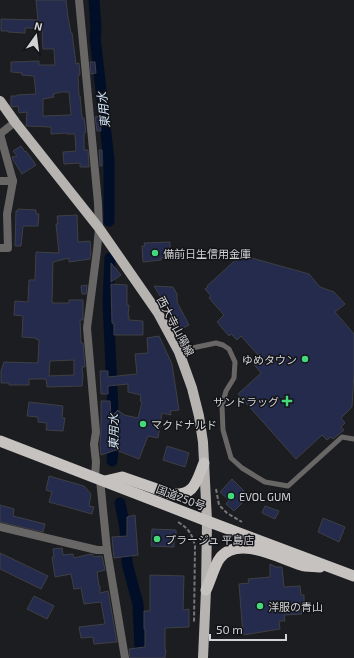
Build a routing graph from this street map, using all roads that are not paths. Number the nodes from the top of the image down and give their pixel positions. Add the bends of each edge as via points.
1 (79, 0) edge
2 (0, 100) edge
3 (15, 122) junction
4 (0, 134) edge
5 (0, 181) edge
6 (13, 181) junction
7 (99, 228) junction
8 (0, 248) edge
9 (179, 352) junction
10 (354, 439) edge
11 (0, 441) edge
12 (204, 463) junction
13 (100, 479) junction
14 (207, 521) junction
15 (0, 527) edge
16 (107, 550) junction
17 (332, 568) junction
18 (354, 576) edge
19 (206, 590) junction
20 (125, 658) edge
21 (203, 658) edge

1 - 7 street
2 - 3 main road, 西大寺山陽線
3 - 4 street
3 - 7 main road, 西大寺山陽線
4 - 6 street
5 - 6 street
6 - 8 street via 8,214 8,248
7 - 9 main road, 西大寺山陽線 via 158,313
7 - 13 street via 87,328 96,432 94,444
9 - 10 lane via 216,343 229,349 235,362 234,378 226,391 222,406 223,430 231,458 265,482 288,486 342,437
9 - 12 main road, 西大寺山陽線 via 199,416
11 - 13 highway, 国道250号
12 - 13 highway via 196,484 186,493 178,495 122,477
12 - 14 main road, 西大寺山陽線
13 - 14 highway, 国道250号
13 - 16 street
14 - 17 highway, 国道250号
14 - 19 main road, 西大寺山陽線
15 - 16 street via 97,550
16 - 20 street
17 - 18 highway, 国道250号
17 - 19 highway via 304,566 255,549 238,548 229,550 220,558
19 - 21 main road, 西大寺山陽線

